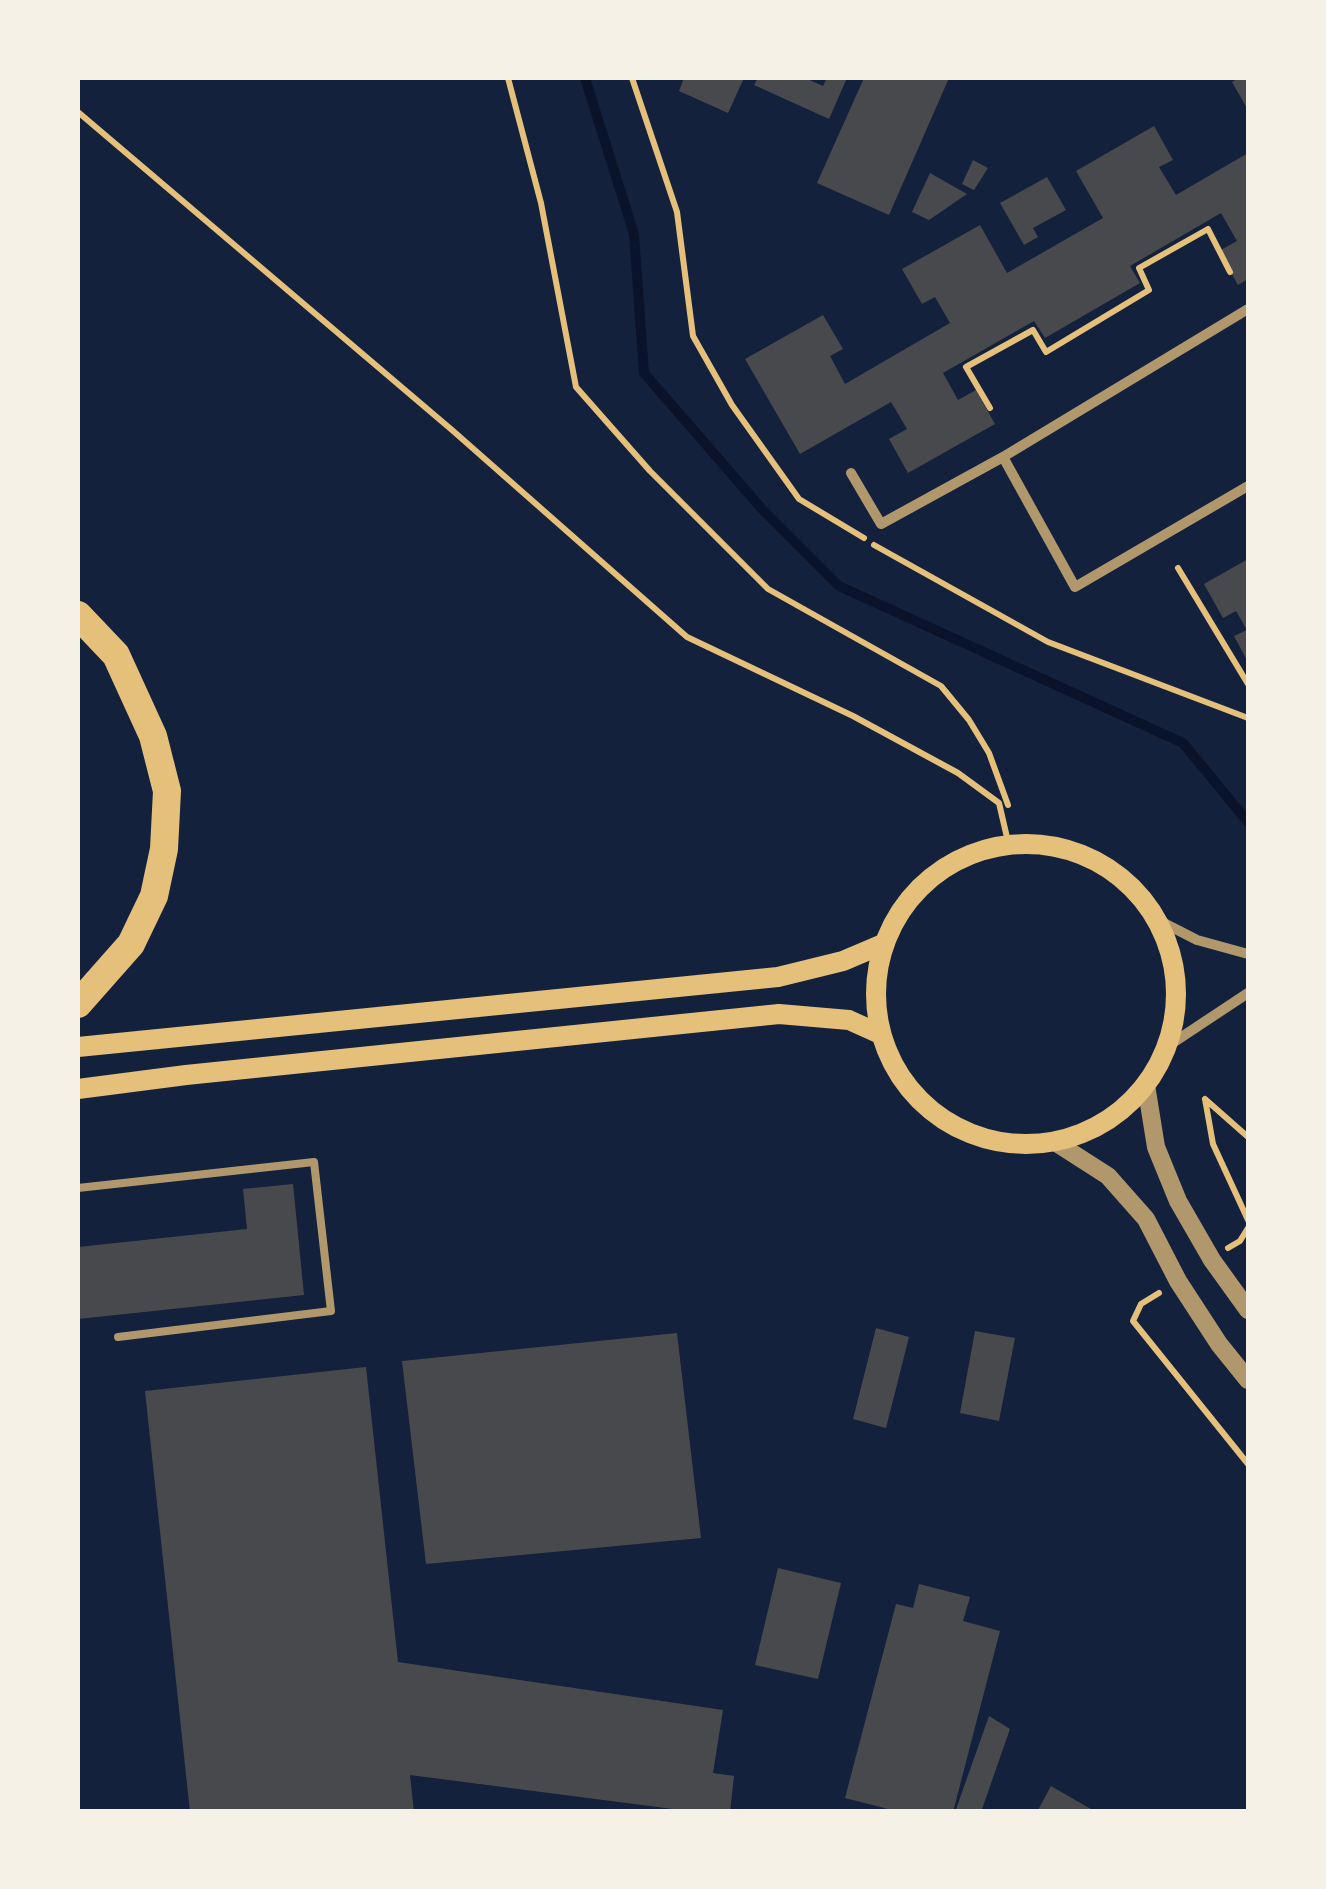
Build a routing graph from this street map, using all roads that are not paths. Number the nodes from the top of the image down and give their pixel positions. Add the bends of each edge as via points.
1 (1248, 310) edge
2 (1003, 458) junction
3 (851, 473) dead end
4 (1248, 486) edge
5 (78, 615) edge
6 (1158, 920) junction
7 (884, 944) junction
8 (1248, 954) edge
9 (1248, 993) edge
10 (78, 1004) edge
11 (880, 1034) junction
12 (1168, 1046) junction
13 (78, 1047) edge
14 (1146, 1085) junction
15 (78, 1089) edge
16 (1055, 1142) junction
17 (78, 1188) edge
18 (1248, 1310) edge
19 (118, 1337) dead end
20 (1248, 1380) edge

1 - 2 street
2 - 3 street via 881,524
2 - 4 street via 1074,587
5 - 10 highway via 116,655 153,736 167,792 154,896 131,944
6 - 7 main road via 1128,882 1086,855 1038,843 989,847 944,867 907,900
6 - 8 street via 1196,940
6 - 12 main road via 1173,960 1176,1004
7 - 11 main road via 875,988
7 - 13 main road via 778,977
9 - 12 street
11 - 15 main road via 850,1020 779,1014
11 - 16 main road via 898,1075 927,1109 966,1133 1010,1144
12 - 14 main road
14 - 16 main road via 1090,1131
14 - 18 street via 1156,1147 1178,1201
16 - 20 street via 1108,1176 1146,1219 1178,1281
17 - 19 lane via 314,1162 330,1311

